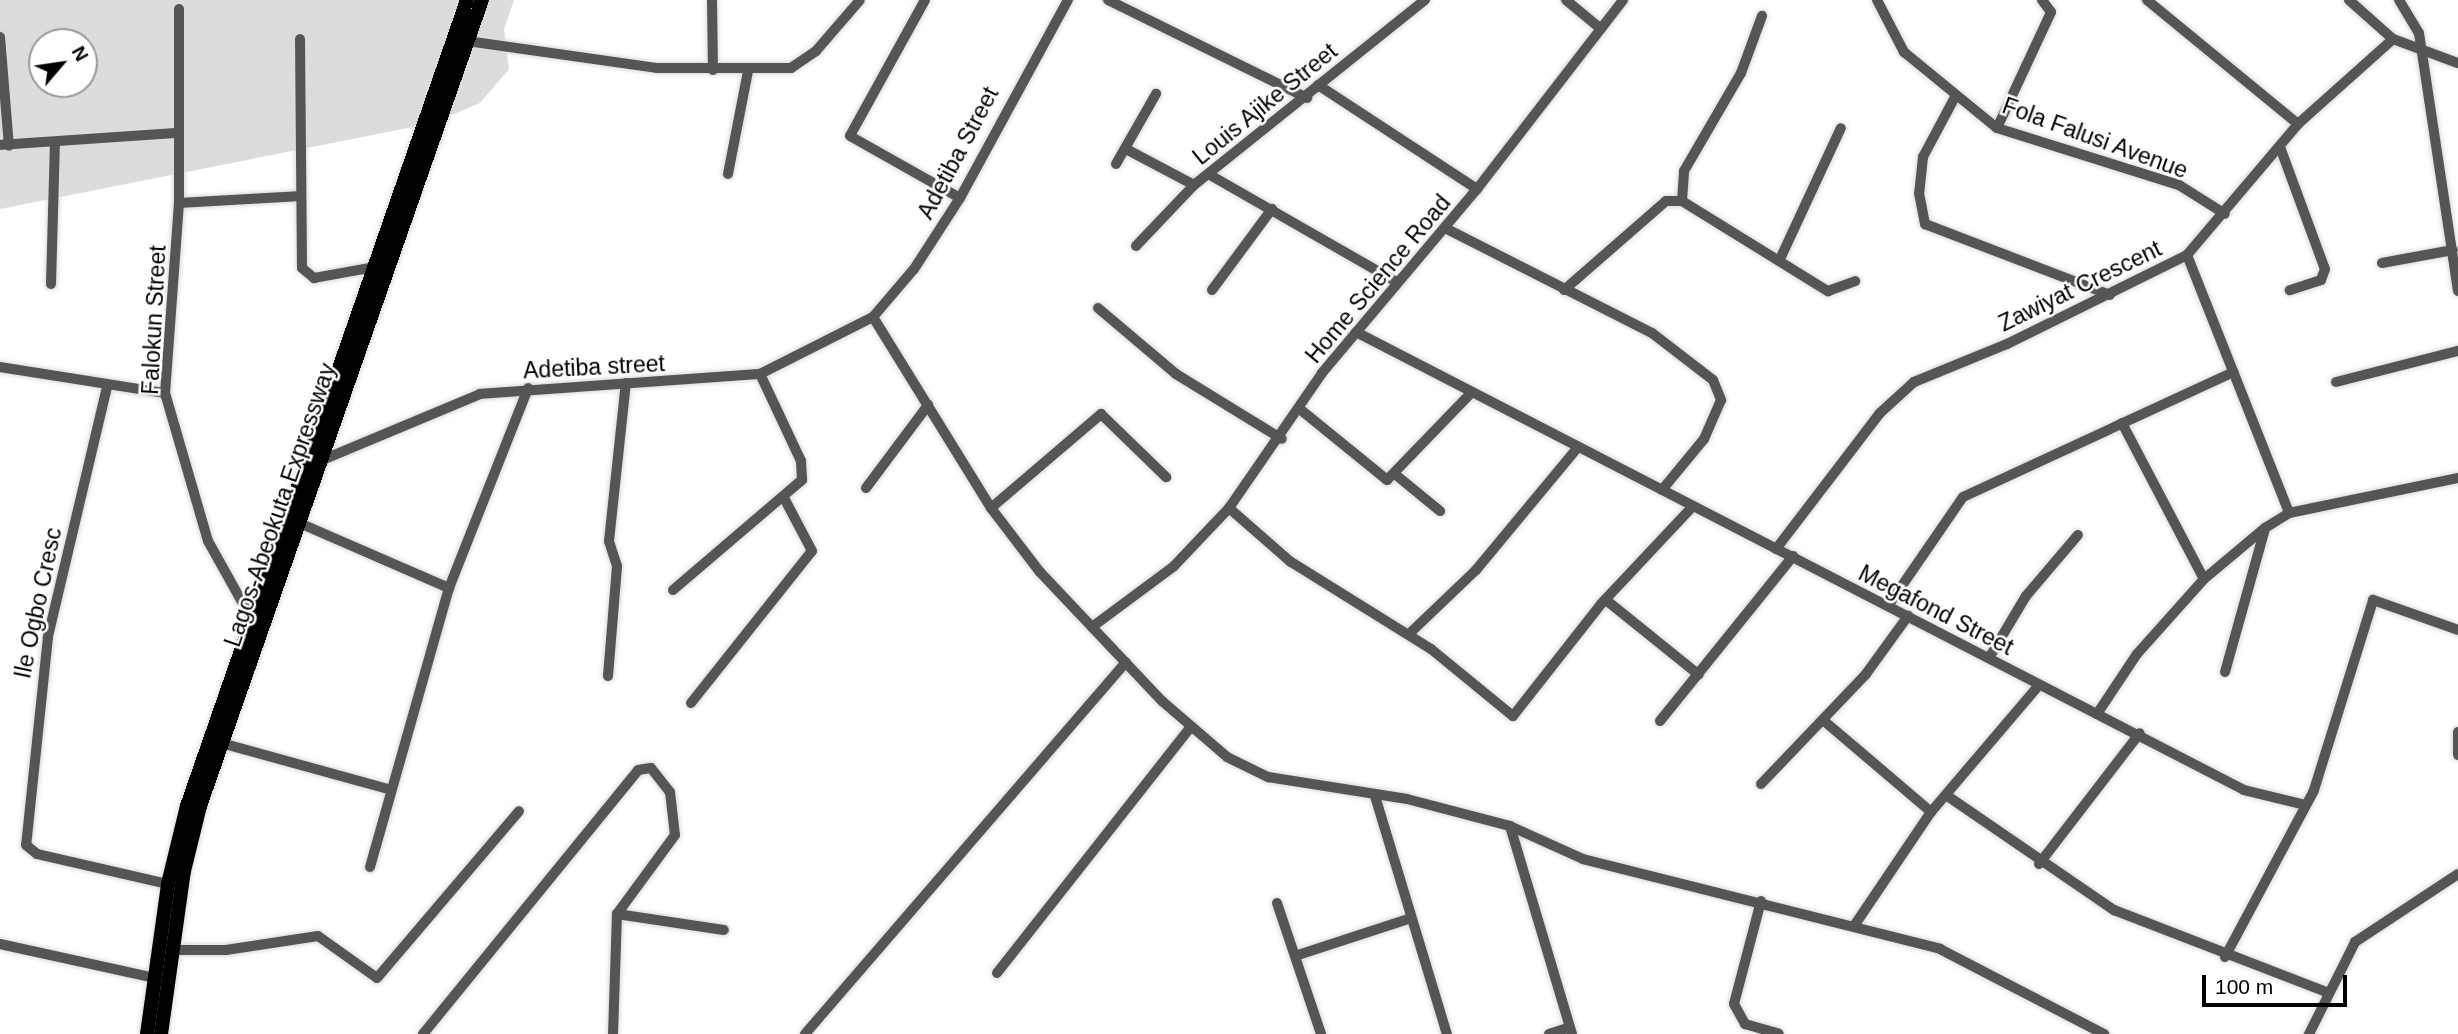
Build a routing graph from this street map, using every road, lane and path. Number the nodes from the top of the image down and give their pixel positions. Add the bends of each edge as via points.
1 (467, 0) edge
2 (481, 0) edge
3 (712, 0) edge
4 (860, 0) edge
5 (925, 0) edge
6 (1068, 0) edge
7 (1108, 0) edge
8 (1425, 0) edge
9 (1566, 0) edge
10 (1623, 0) edge
11 (1877, 0) edge
12 (2042, 0) edge
13 (2147, 0) edge
14 (2350, 0) edge
15 (2399, 0) edge
16 (179, 9) dead end
17 (1762, 16) dead end
18 (1601, 29) junction
19 (0, 37) edge
20 (300, 38) dead end
21 (2393, 39) junction
22 (467, 41) junction
23 (2420, 53) junction
24 (2458, 62) edge
25 (713, 70) junction
26 (748, 71) junction
27 (1318, 85) junction
28 (1156, 94) dead end
29 (1955, 97) junction
30 (1307, 98) junction
31 (2298, 124) junction
32 (1840, 128) dead end
33 (1997, 128) junction
34 (178, 133) junction
35 (4, 145) edge
36 (55, 145) junction
37 (2280, 147) junction
38 (1126, 149) junction
39 (1116, 164) dead end
40 (728, 174) dead end
41 (1210, 175) junction
42 (1194, 185) junction
43 (1478, 189) junction
44 (301, 196) junction
45 (960, 198) junction
46 (1682, 201) junction
47 (179, 203) junction
48 (1272, 209) junction
49 (2225, 214) junction
50 (1445, 228) junction
51 (1136, 246) dead end
52 (2453, 250) junction
53 (2188, 255) junction
54 (1781, 257) junction
55 (2382, 263) dead end
56 (369, 268) junction
57 (1395, 281) junction
58 (1855, 281) dead end
59 (51, 284) dead end
60 (1212, 290) dead end
61 (1564, 290) junction
62 (2290, 290) dead end
63 (2458, 291) edge
64 (2110, 295) junction
65 (1098, 308) dead end
66 (873, 317) junction
67 (1356, 332) junction
68 (2458, 351) edge
69 (0, 367) edge
70 (2234, 372) junction
71 (760, 374) junction
72 (2336, 382) dead end
73 (626, 383) junction
74 (107, 387) junction
75 (528, 388) junction
76 (1472, 392) junction
77 (165, 393) junction
78 (928, 405) junction
79 (1301, 410) junction
80 (2122, 423) junction
81 (1282, 439) junction
82 (1578, 447) junction
83 (317, 463) junction
84 (1396, 475) junction
85 (1166, 477) dead end
86 (2458, 478) edge
87 (866, 488) dead end
88 (1662, 490) junction
89 (784, 498) junction
90 (1693, 506) junction
91 (991, 508) junction
92 (1229, 508) junction
93 (1440, 511) dead end
94 (2289, 513) junction
95 (297, 522) junction
96 (2265, 528) junction
97 (2078, 535) dead end
98 (1776, 549) junction
99 (1793, 556) junction
100 (2204, 579) junction
101 (449, 588) junction
102 (673, 590) dead end
103 (1606, 600) junction
104 (1888, 606) junction
105 (250, 615) junction
106 (1908, 616) junction
107 (1092, 627) junction
108 (2458, 630) edge
109 (1409, 634) junction
110 (1989, 658) junction
111 (1126, 662) junction
112 (2225, 672) dead end
113 (1699, 675) junction
114 (608, 676) dead end
115 (2039, 685) junction
116 (691, 703) dead end
117 (2097, 714) junction
118 (1823, 720) junction
119 (1660, 722) dead end
120 (1190, 728) junction
121 (2458, 732) edge
122 (2140, 733) junction
123 (221, 743) junction
124 (2458, 755) edge
125 (1761, 784) dead end
126 (388, 789) junction
127 (1946, 795) junction
128 (1375, 796) junction
129 (2305, 805) junction
130 (519, 811) dead end
131 (1931, 812) junction
132 (1510, 826) junction
133 (2039, 864) junction
134 (370, 867) dead end
135 (2458, 874) edge
136 (168, 884) junction
137 (1761, 901) junction
138 (1277, 903) dead end
139 (617, 914) junction
140 (1408, 919) junction
141 (1854, 926) junction
142 (724, 930) dead end
143 (0, 944) edge
144 (171, 950) junction
145 (1298, 955) junction
146 (2225, 957) junction
147 (997, 973) dead end
148 (154, 978) junction
149 (2327, 992) junction
150 (1571, 1031) edge
151 (147, 1034) edge
152 (161, 1034) edge
153 (423, 1034) edge
154 (613, 1034) edge
155 (805, 1034) edge
156 (1321, 1034) edge
157 (1447, 1034) edge
158 (1549, 1034) edge
159 (1779, 1034) edge
160 (2104, 1034) edge
161 (2309, 1034) edge

1 - 56 highway, Lagos-Abeokuta Expressway
2 - 22 highway, Lagos-Abeokuta Expressway
3 - 25 street
4 - 26 street via 804,62
5 - 45 street via 850,136
6 - 45 street, Adetiba Street
7 - 30 street
8 - 27 street, Louis Ajike Street
9 - 18 street
10 - 18 street, Home Science Road
11 - 29 street, Fola Falusi Avenue via 1904,52
12 - 33 street via 2051,12
13 - 31 street
14 - 21 street
15 - 23 street via 2418,33
16 - 34 street, Falokun Street
17 - 46 street via 1741,73 1684,171
18 - 43 street, Home Science Road
19 - 35 street
20 - 44 street
21 - 23 street
21 - 31 street, Zawiyat Crescent
22 - 25 street via 545,56
22 - 83 highway, Lagos-Abeokuta Expressway
23 - 24 street
23 - 52 street
25 - 26 street
26 - 40 street
27 - 30 street, Louis Ajike Street
27 - 43 street
28 - 38 street
29 - 33 street, Fola Falusi Avenue
29 - 64 street via 1923,158 1919,193 1925,224
30 - 41 street, Louis Ajike Street
31 - 37 street, Zawiyat Crescent
32 - 54 street
33 - 49 street, Fola Falusi Avenue via 2179,185
34 - 36 street
34 - 47 street, Falokun Street
35 - 36 street
36 - 59 street
37 - 49 street, Zawiyat Crescent
37 - 62 street via 2325,269 2321,280
38 - 39 street
38 - 42 street
41 - 42 street, Louis Ajike Street
41 - 48 street
42 - 51 street, Louis Ajike Street
43 - 50 street, Home Science Road
44 - 47 street
44 - 56 street via 306,276
45 - 66 street, Adetiba Street
46 - 54 street
46 - 61 street via 1653,208
47 - 77 street, Falokun Street
48 - 57 street
48 - 60 street
49 - 53 street, Zawiyat Crescent
50 - 57 street, Home Science Road
50 - 61 street
52 - 55 street
52 - 63 street
53 - 64 street, Zawiyat Crescent
53 - 70 street
54 - 58 street via 1828,291
56 - 105 highway, Lagos-Abeokuta Expressway
57 - 67 street, Home Science Road
61 - 88 street via 1669,343 1720,391 1704,439
64 - 98 street, Zawiyat Crescent via 1914,382 1880,413
65 - 81 street via 1176,374
66 - 71 street, Adetiba street
66 - 78 street
67 - 76 street, Megafond Street
67 - 79 street, Home Science Road
68 - 72 street
69 - 74 street
70 - 80 street
70 - 94 street
71 - 73 street, Adetiba street via 706,383
71 - 89 street via 803,471
73 - 75 street, Adetiba street
73 - 114 street via 609,541 617,566
74 - 77 street
74 - 136 street, Ile Ogbo Cresc via 48,638 26,845 37,854
75 - 83 street, Adetiba street via 454,402
75 - 101 street
76 - 82 street, Megafond Street
76 - 84 street
77 - 105 street, Falokun Street via 208,541
78 - 87 street
78 - 91 street
79 - 81 street, Home Science Road
79 - 84 street via 1379,475 1387,480
80 - 100 street
80 - 104 street via 1963,497
81 - 92 street, Home Science Road
82 - 88 street, Megafond Street
82 - 109 street via 1476,570
83 - 95 highway, Lagos-Abeokuta Expressway
84 - 93 street
85 - 91 street via 1101,414
86 - 94 street
88 - 90 street, Megafond Street
89 - 102 street
89 - 116 street via 812,551
90 - 98 street, Megafond Street
90 - 103 street
91 - 107 street
92 - 107 street, Home Science Road via 1174,566
92 - 109 street via 1291,562
94 - 96 street
95 - 101 street
95 - 123 highway, Lagos-Abeokuta Expressway
96 - 100 street
96 - 112 street
97 - 110 street via 2026,596
98 - 99 street, Megafond Street
99 - 104 street, Megafond Street
99 - 113 street
100 - 117 street via 2137,654
101 - 126 street
103 - 109 street via 1513,716
103 - 113 street
104 - 106 street, Megafond Street
105 - 136 highway, Lagos-Abeokuta Expressway
106 - 110 street, Megafond Street
106 - 118 street
107 - 111 street
108 - 129 street via 2374,600
110 - 115 street, Megafond Street
111 - 120 street
111 - 155 street
113 - 119 street
115 - 117 street, Megafond Street
115 - 127 street
117 - 122 street, Megafond Street
118 - 125 street
118 - 131 street
120 - 128 street via 1268,777
120 - 147 street
121 - 124 street
122 - 129 street, Megafond Street via 2244,790
122 - 133 street
123 - 126 street
123 - 144 highway, Lagos-Abeokuta Expressway via 186,862
126 - 134 street
127 - 131 street
127 - 133 street
128 - 132 street
128 - 140 street
129 - 146 street
130 - 144 street via 377,978 318,936 226,950
131 - 141 street
132 - 137 street via 1583,859
132 - 150 street
133 - 146 street via 2114,909
135 - 149 street via 2355,942
136 - 148 highway, Lagos-Abeokuta Expressway
137 - 141 street
137 - 159 street via 1734,1004 1745,1024
138 - 145 street
139 - 142 street
139 - 153 street via 676,835 670,792 651,768 638,769
139 - 154 street
140 - 145 street
140 - 157 street
141 - 160 street via 1940,949
143 - 148 street
144 - 152 highway, Lagos-Abeokuta Expressway
145 - 156 street
146 - 149 street
148 - 151 highway, Lagos-Abeokuta Expressway
149 - 161 street
150 - 158 street

